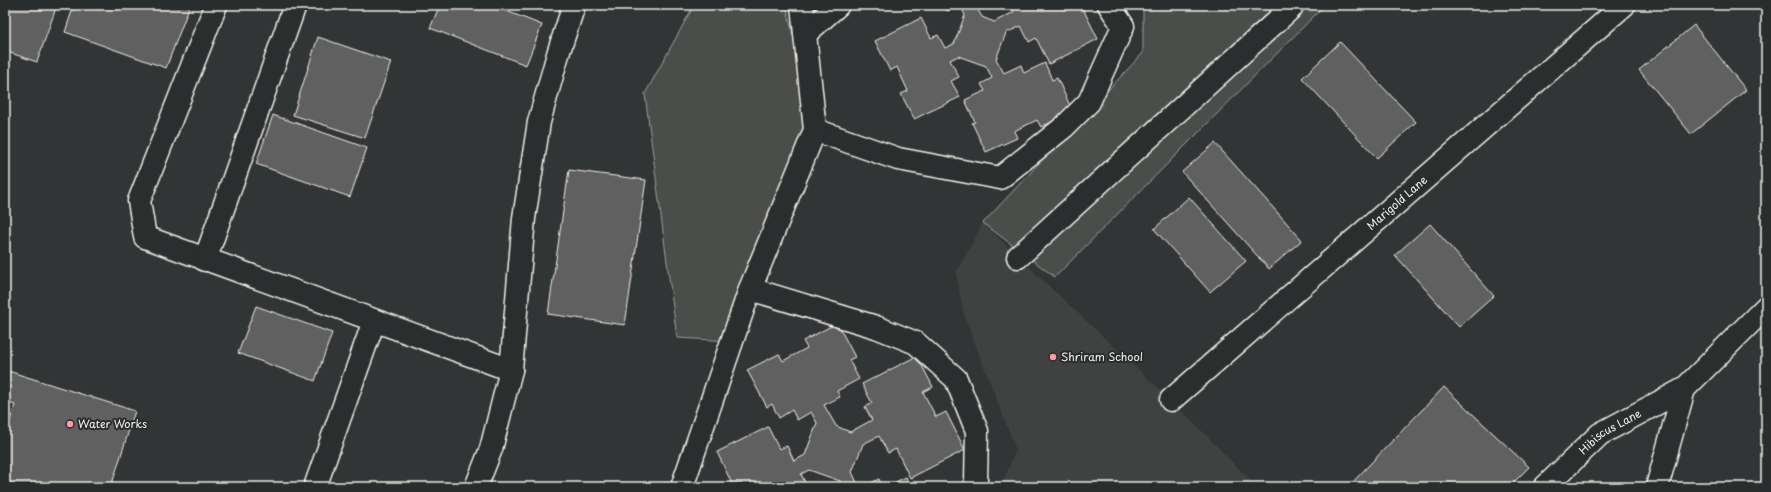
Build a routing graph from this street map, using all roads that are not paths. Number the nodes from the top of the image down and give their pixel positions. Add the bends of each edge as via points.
1 (216, 5) edge
2 (295, 5) edge
3 (574, 5) edge
4 (802, 5) edge
5 (838, 5) edge
6 (1109, 5) edge
7 (1292, 5) edge
8 (1624, 5) edge
9 (805, 34) junction
10 (815, 130) junction
11 (1018, 258) dead end
12 (205, 260) junction
13 (750, 289) junction
14 (1766, 307) edge
15 (374, 321) junction
16 (511, 370) junction
17 (1684, 389) junction
18 (1171, 400) dead end
19 (315, 487) edge
20 (476, 487) edge
21 (682, 487) edge
22 (974, 487) edge
23 (1545, 487) edge
24 (1657, 487) edge

1 - 12 street via 139,201 145,237
2 - 12 street
3 - 16 street via 539,122 524,218
4 - 9 street
5 - 9 street
6 - 10 street via 1123,26 1089,102 1064,127 1000,178 898,159
7 - 11 street
8 - 18 street, Marigold Lane
9 - 10 street
10 - 13 street
12 - 15 street
13 - 21 street
13 - 22 street via 876,326 916,343 956,378 977,431
14 - 17 street, Hibiscus Lane
15 - 16 street
15 - 19 street
16 - 20 street via 491,449
17 - 23 street, Hibiscus Lane via 1600,434
17 - 24 street, Hibiscus Lane

